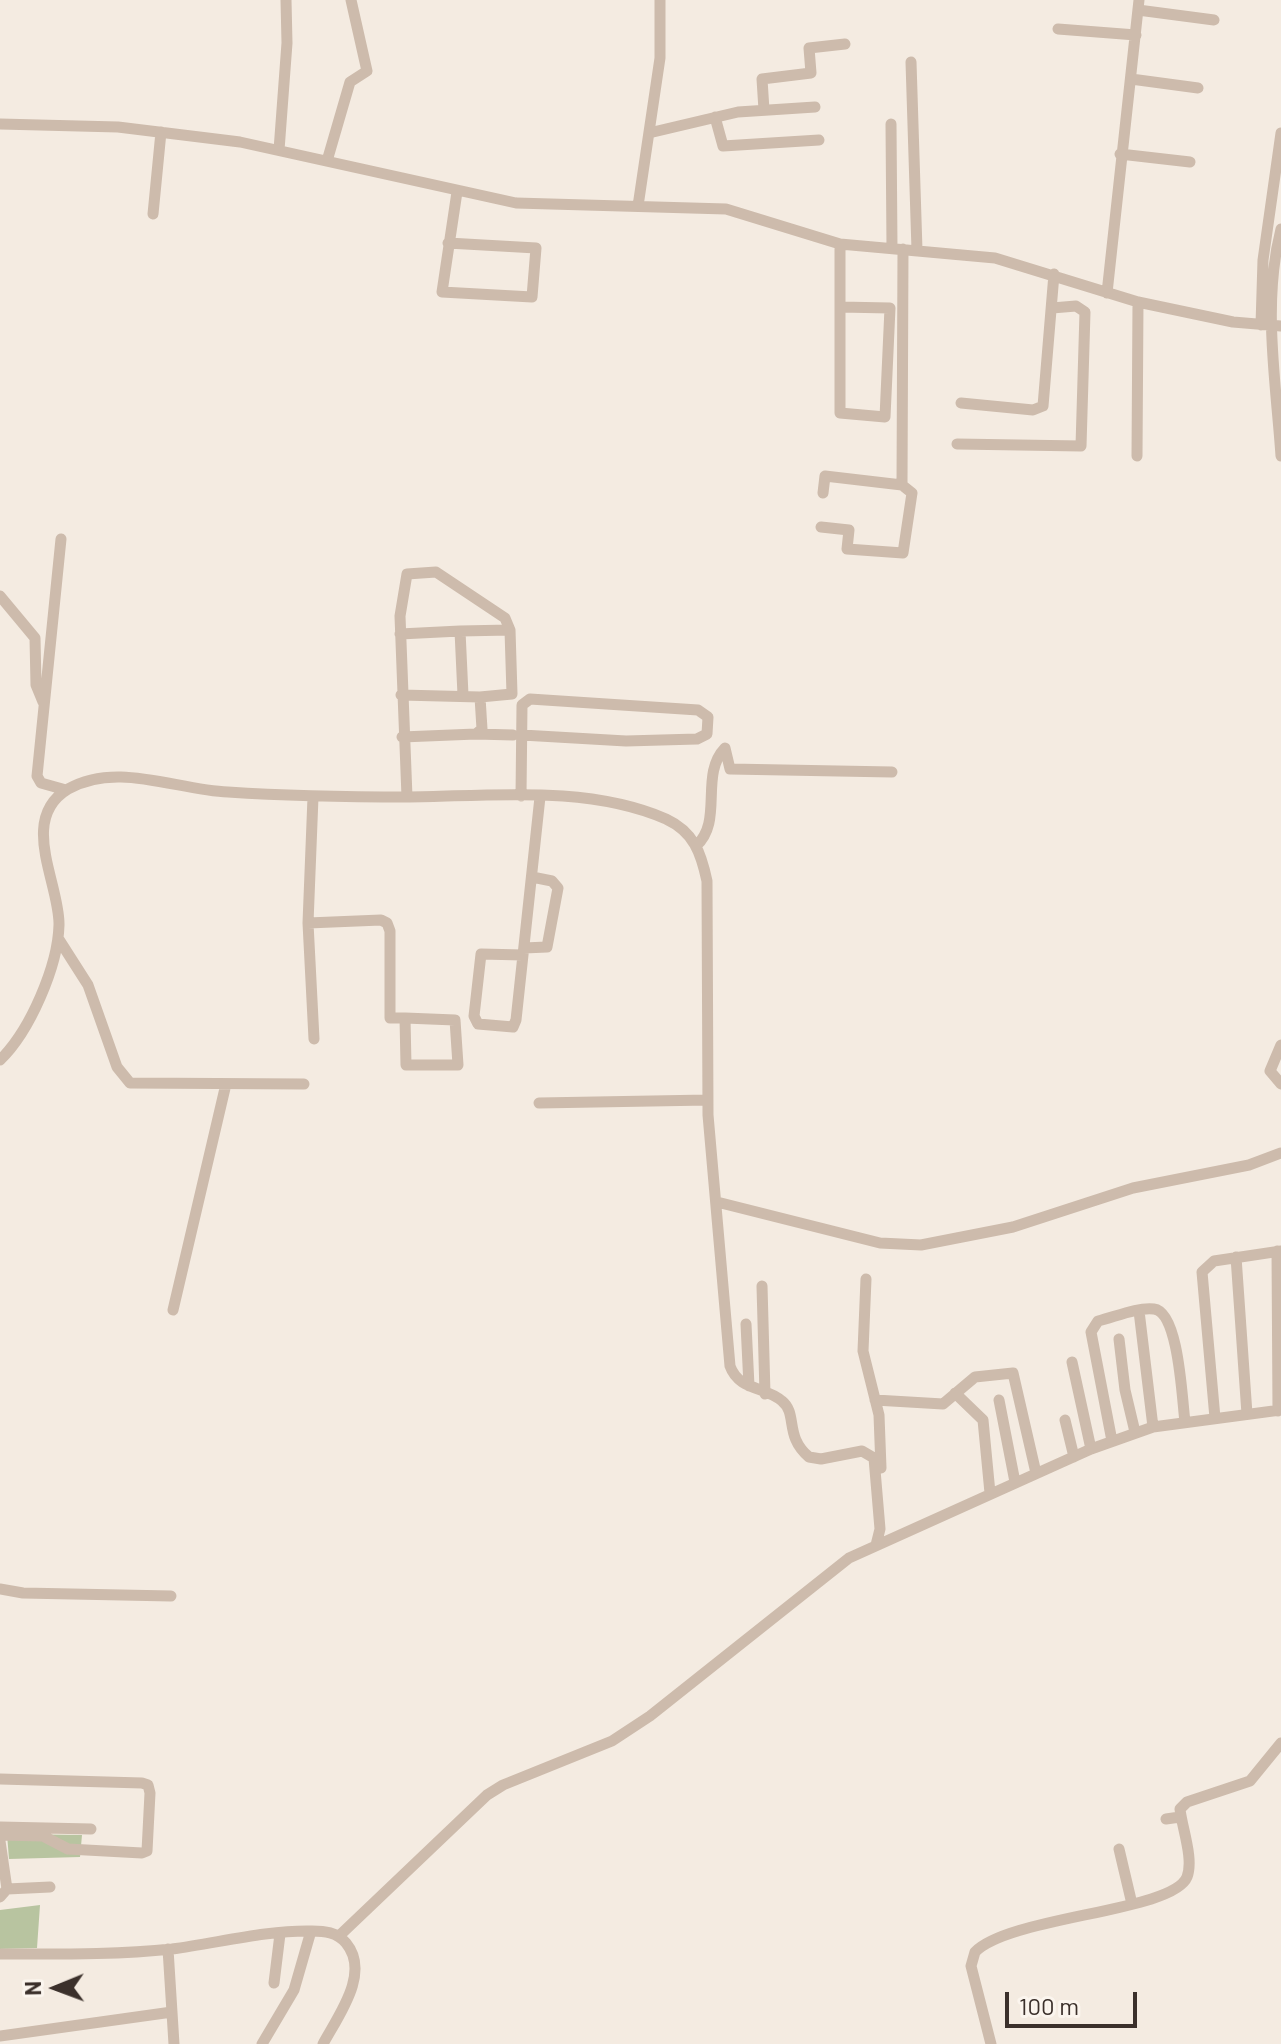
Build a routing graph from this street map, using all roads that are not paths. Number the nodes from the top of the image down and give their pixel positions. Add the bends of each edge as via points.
1 (286, 0) edge
2 (351, 0) edge
3 (660, 0) edge
4 (1139, 5) edge
5 (1214, 20) dead end
6 (1058, 29) dead end
7 (1136, 35) junction
8 (845, 44) dead end
9 (911, 62) dead end
10 (1131, 79) junction
11 (1198, 88) dead end
12 (815, 107) dead end
13 (764, 110) junction
14 (715, 117) junction
15 (0, 124) edge
16 (891, 124) dead end
17 (161, 132) junction
18 (649, 133) junction
19 (1281, 133) edge
20 (819, 140) dead end
21 (279, 150) junction
22 (1120, 154) junction
23 (327, 161) junction
24 (1190, 162) dead end
25 (457, 192) junction
26 (638, 206) junction
27 (153, 214) dead end
28 (1281, 229) edge
29 (448, 243) junction
30 (840, 244) junction
31 (898, 248) junction
32 (917, 250) junction
33 (1054, 274) junction
34 (1107, 293) junction
35 (1138, 302) junction
36 (840, 307) junction
37 (1052, 308) junction
38 (1271, 325) edge
39 (961, 403) dead end
40 (957, 444) dead end
41 (1137, 456) dead end
42 (1281, 456) edge
43 (902, 485) junction
44 (823, 493) dead end
45 (821, 527) dead end
46 (61, 539) dead end
47 (0, 596) edge
48 (510, 630) junction
49 (460, 631) junction
50 (400, 634) junction
51 (401, 695) junction
52 (463, 695) junction
53 (480, 697) junction
54 (45, 706) junction
55 (476, 734) junction
56 (517, 735) junction
57 (402, 737) junction
58 (892, 772) dead end
59 (66, 790) junction
60 (521, 796) junction
61 (313, 797) junction
62 (407, 797) junction
63 (540, 797) junction
64 (696, 846) junction
65 (532, 877) junction
66 (308, 923) junction
67 (58, 938) junction
68 (524, 951) junction
69 (405, 1018) junction
70 (314, 1039) dead end
71 (1281, 1045) edge
72 (0, 1060) edge
73 (226, 1084) junction
74 (304, 1084) dead end
75 (1281, 1084) edge
76 (708, 1100) junction
77 (539, 1103) dead end
78 (1281, 1153) edge
79 (717, 1202) junction
80 (1279, 1251) edge
81 (1236, 1257) junction
82 (866, 1279) dead end
83 (762, 1286) dead end
84 (173, 1310) dead end
85 (1139, 1311) junction
86 (746, 1324) dead end
87 (1119, 1339) dead end
88 (1072, 1362) dead end
89 (749, 1386) junction
90 (955, 1393) junction
91 (765, 1394) junction
92 (875, 1400) junction
93 (999, 1400) dead end
94 (1280, 1410) edge
95 (1247, 1414) junction
96 (1215, 1418) junction
97 (1065, 1420) dead end
98 (1185, 1422) junction
99 (1153, 1427) junction
100 (1135, 1432) junction
101 (1112, 1441) junction
102 (882, 1449) junction
103 (1091, 1449) junction
104 (867, 1452) junction
105 (1074, 1457) junction
106 (1036, 1473) junction
107 (1015, 1482) junction
108 (990, 1493) junction
109 (881, 1542) junction
110 (0, 1589) edge
111 (171, 1596) dead end
112 (1281, 1743) edge
113 (0, 1779) edge
114 (1180, 1817) junction
115 (1166, 1819) dead end
116 (0, 1827) edge
117 (91, 1829) dead end
118 (0, 1838) edge
119 (1119, 1849) dead end
120 (2, 1869) edge
121 (50, 1887) dead end
122 (4, 1893) edge
123 (1132, 1904) junction
124 (311, 1931) junction
125 (280, 1934) junction
126 (339, 1936) junction
127 (168, 1949) junction
128 (0, 1954) edge
129 (274, 1983) dead end
130 (172, 2012) junction
131 (0, 2036) edge
132 (174, 2044) edge
133 (262, 2044) edge
134 (323, 2044) edge
135 (991, 2044) edge

1 - 21 street
2 - 23 street via 367,71 350,82
3 - 18 street via 662,35
4 - 5 street
4 - 7 street
6 - 7 street
7 - 10 street
8 - 13 street via 809,48 811,73 762,79
9 - 32 street
10 - 11 street
10 - 22 street
12 - 13 street
13 - 14 street
14 - 18 street
14 - 20 street via 723,146
15 - 17 street
16 - 31 street
17 - 21 street
17 - 27 street
18 - 26 street
19 - 38 street via 1263,260
21 - 23 street
22 - 24 street
22 - 34 street
23 - 25 street
25 - 26 street via 516,203
25 - 29 street
26 - 30 street via 739,212
28 - 38 street
29 - 29 street via 442,292 532,297 536,248
30 - 31 street
30 - 36 street
31 - 32 street
31 - 43 street
32 - 33 street via 995,258
33 - 34 street
33 - 37 street
34 - 35 street
35 - 38 street
35 - 41 street
36 - 36 street via 840,413 885,417 890,308
37 - 39 street via 1043,406 1033,410
37 - 40 street via 1076,306 1085,312 1081,446
38 - 42 street
43 - 44 street via 825,476
43 - 45 street via 912,493 903,553 847,549 849,530
46 - 54 street
47 - 54 street via 35,638 36,685
48 - 49 street
48 - 50 street via 505,618 436,572 407,574
48 - 53 street via 512,694
49 - 50 street
49 - 52 street
50 - 51 street
51 - 52 street
51 - 57 street
52 - 53 street
53 - 55 street via 482,729
54 - 59 street via 38,781
55 - 56 street
55 - 57 street
56 - 56 street via 697,739 707,734 708,717 698,710 534,698 522,705
56 - 60 street
57 - 62 street
58 - 64 street via 730,769 725,748 714,763 708,832
59 - 61 street via 126,776 214,792
59 - 67 street via 43,827
60 - 62 street
60 - 63 street
61 - 62 street
61 - 66 street
63 - 64 street via 630,807 667,820 690,834
63 - 65 street
64 - 76 street via 707,881
65 - 68 street
65 - 68 street via 552,881 558,888 547,947
66 - 69 street via 387,923 390,1018
66 - 70 street
67 - 72 street via 27,1028
67 - 73 street via 88,985 123,1078 138,1085
68 - 68 street via 513,1027 478,1024 474,1016 481,954
69 - 69 street via 406,1065 458,1065 455,1020
71 - 75 street via 1270,1071
73 - 74 street
73 - 84 street
76 - 77 street
76 - 79 street
78 - 79 street via 1249,1165 1133,1188 1013,1227 921,1245 880,1243
79 - 89 street via 730,1366
80 - 81 street
80 - 94 street
81 - 95 street
81 - 96 street via 1214,1261 1201,1276
82 - 92 street via 863,1351
83 - 91 street
85 - 98 street via 1154,1309 1169,1321
85 - 99 street
85 - 101 street via 1098,1321 1091,1332
86 - 89 street
87 - 100 street
88 - 103 street
89 - 91 street
90 - 92 street via 943,1404
90 - 106 street via 975,1377 1016,1375
90 - 108 street via 983,1420
91 - 104 street via 784,1402 791,1433 809,1457
92 - 102 street
93 - 107 street
94 - 95 street
95 - 96 street
96 - 98 street
97 - 105 street
98 - 99 street
99 - 100 street
100 - 101 street
101 - 103 street
102 - 104 street
102 - 109 street
103 - 105 street
104 - 109 street via 876,1464
105 - 106 street
106 - 107 street
107 - 108 street
108 - 109 street
109 - 126 street via 818,1579 677,1695 612,1741 487,1795
110 - 111 street
112 - 114 street via 1250,1781 1187,1802
113 - 118 street via 142,1783 150,1793 147,1851 142,1853 68,1849 43,1836
114 - 115 street
114 - 123 street via 1189,1873 1184,1883
116 - 117 street
118 - 120 street
119 - 123 street
120 - 122 street
121 - 122 street
123 - 135 street via 984,1943 971,1966
124 - 125 street
124 - 126 street
124 - 133 street via 294,1990
125 - 127 street
125 - 129 street
126 - 134 street via 353,1955 355,1973
127 - 128 street
127 - 130 street
130 - 131 street
130 - 132 street

